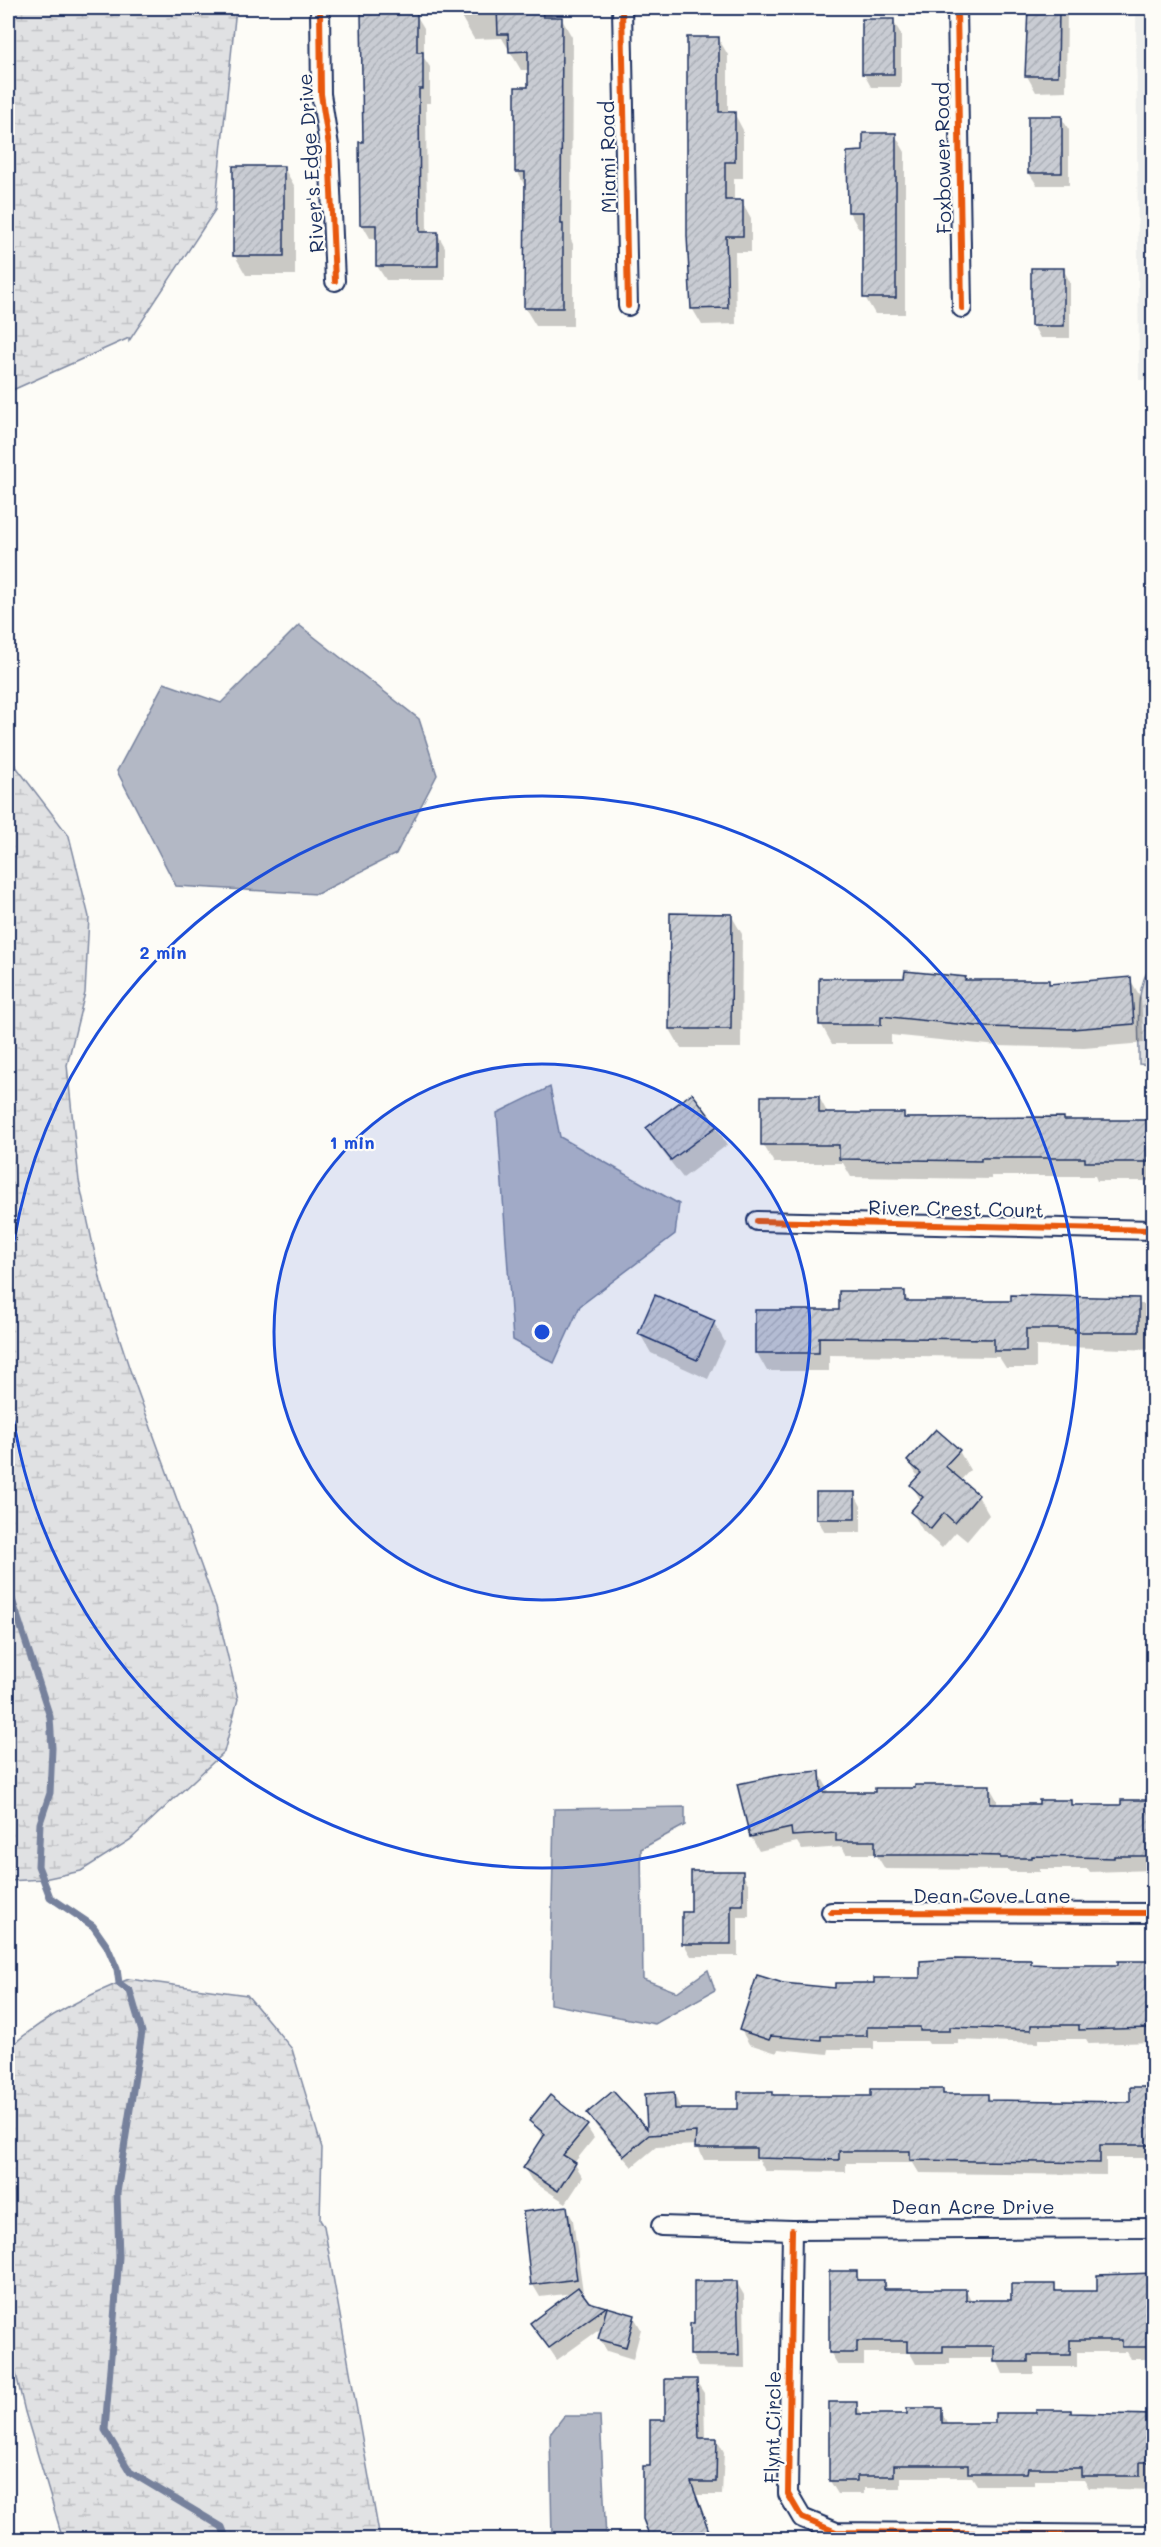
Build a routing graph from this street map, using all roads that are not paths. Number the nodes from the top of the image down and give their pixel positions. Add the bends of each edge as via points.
1 (320, 8) edge
2 (622, 8) edge
3 (957, 8) edge
4 (335, 281) dead end
5 (628, 306) dead end
6 (963, 308) dead end
7 (757, 1221) dead end
8 (1154, 1230) edge
9 (831, 1912) dead end
10 (1154, 1913) edge
11 (661, 2226) dead end
12 (1154, 2228) edge
13 (792, 2230) junction
14 (1154, 2535) edge

1 - 4 street, River's Edge Drive via 321,94 329,146
2 - 5 street, Miami Road
3 - 6 street, Foxbower Road
7 - 8 street, River Crest Court
9 - 10 street, Dean Cove Lane
11 - 13 street, Dean Acre Drive
12 - 13 street, Dean Acre Drive
13 - 14 street, Flynt Circle via 788,2494 802,2518 836,2532

